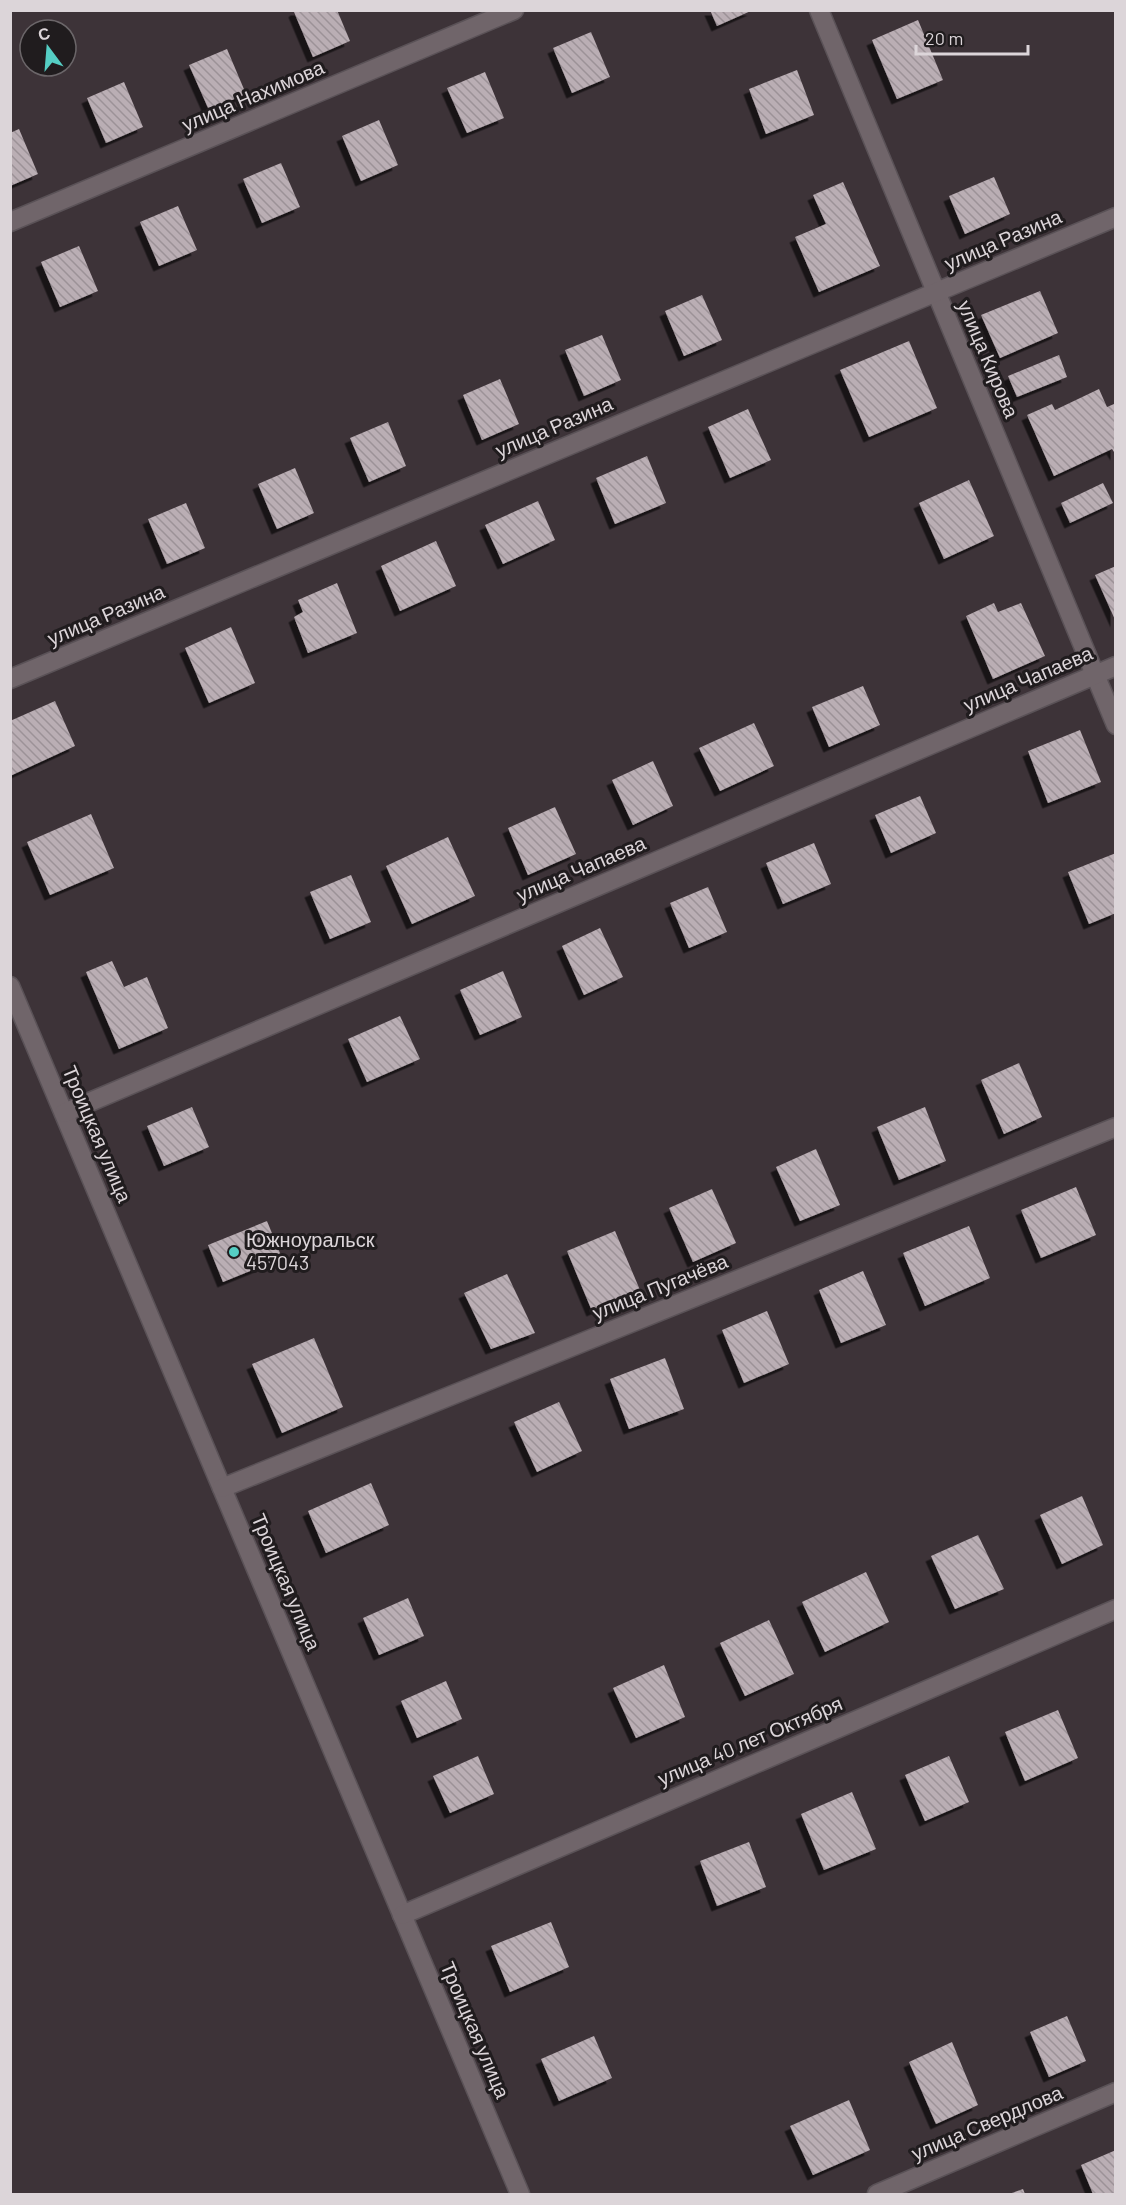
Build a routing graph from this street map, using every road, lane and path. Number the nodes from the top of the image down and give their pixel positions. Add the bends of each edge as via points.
1 (514, 10) edge
2 (819, 10) edge
3 (1116, 217) edge
4 (10, 222) edge
5 (936, 292) junction
6 (1116, 666) edge
7 (1095, 675) junction
8 (10, 679) edge
9 (1116, 725) edge
10 (10, 986) edge
11 (64, 1113) junction
12 (1116, 1127) edge
13 (222, 1488) junction
14 (1116, 1609) edge
15 (402, 1915) junction
16 (1116, 2092) edge
17 (520, 2194) edge
18 (877, 2194) edge

1 - 4 street, улица Нахимова
2 - 5 street, улица Кирова
3 - 5 street, улица Разина
5 - 7 street, улица Кирова
5 - 8 street, улица Разина
6 - 7 street, улица Чапаева
7 - 9 street, улица Кирова
7 - 11 street, улица Чапаева
10 - 11 street, Троицкая улица
11 - 13 street, Троицкая улица
12 - 13 street, улица Пугачёва
13 - 15 street, Троицкая улица
14 - 15 street, улица 40 лет Октября
15 - 17 street, Троицкая улица
16 - 18 street, улица Свердлова

